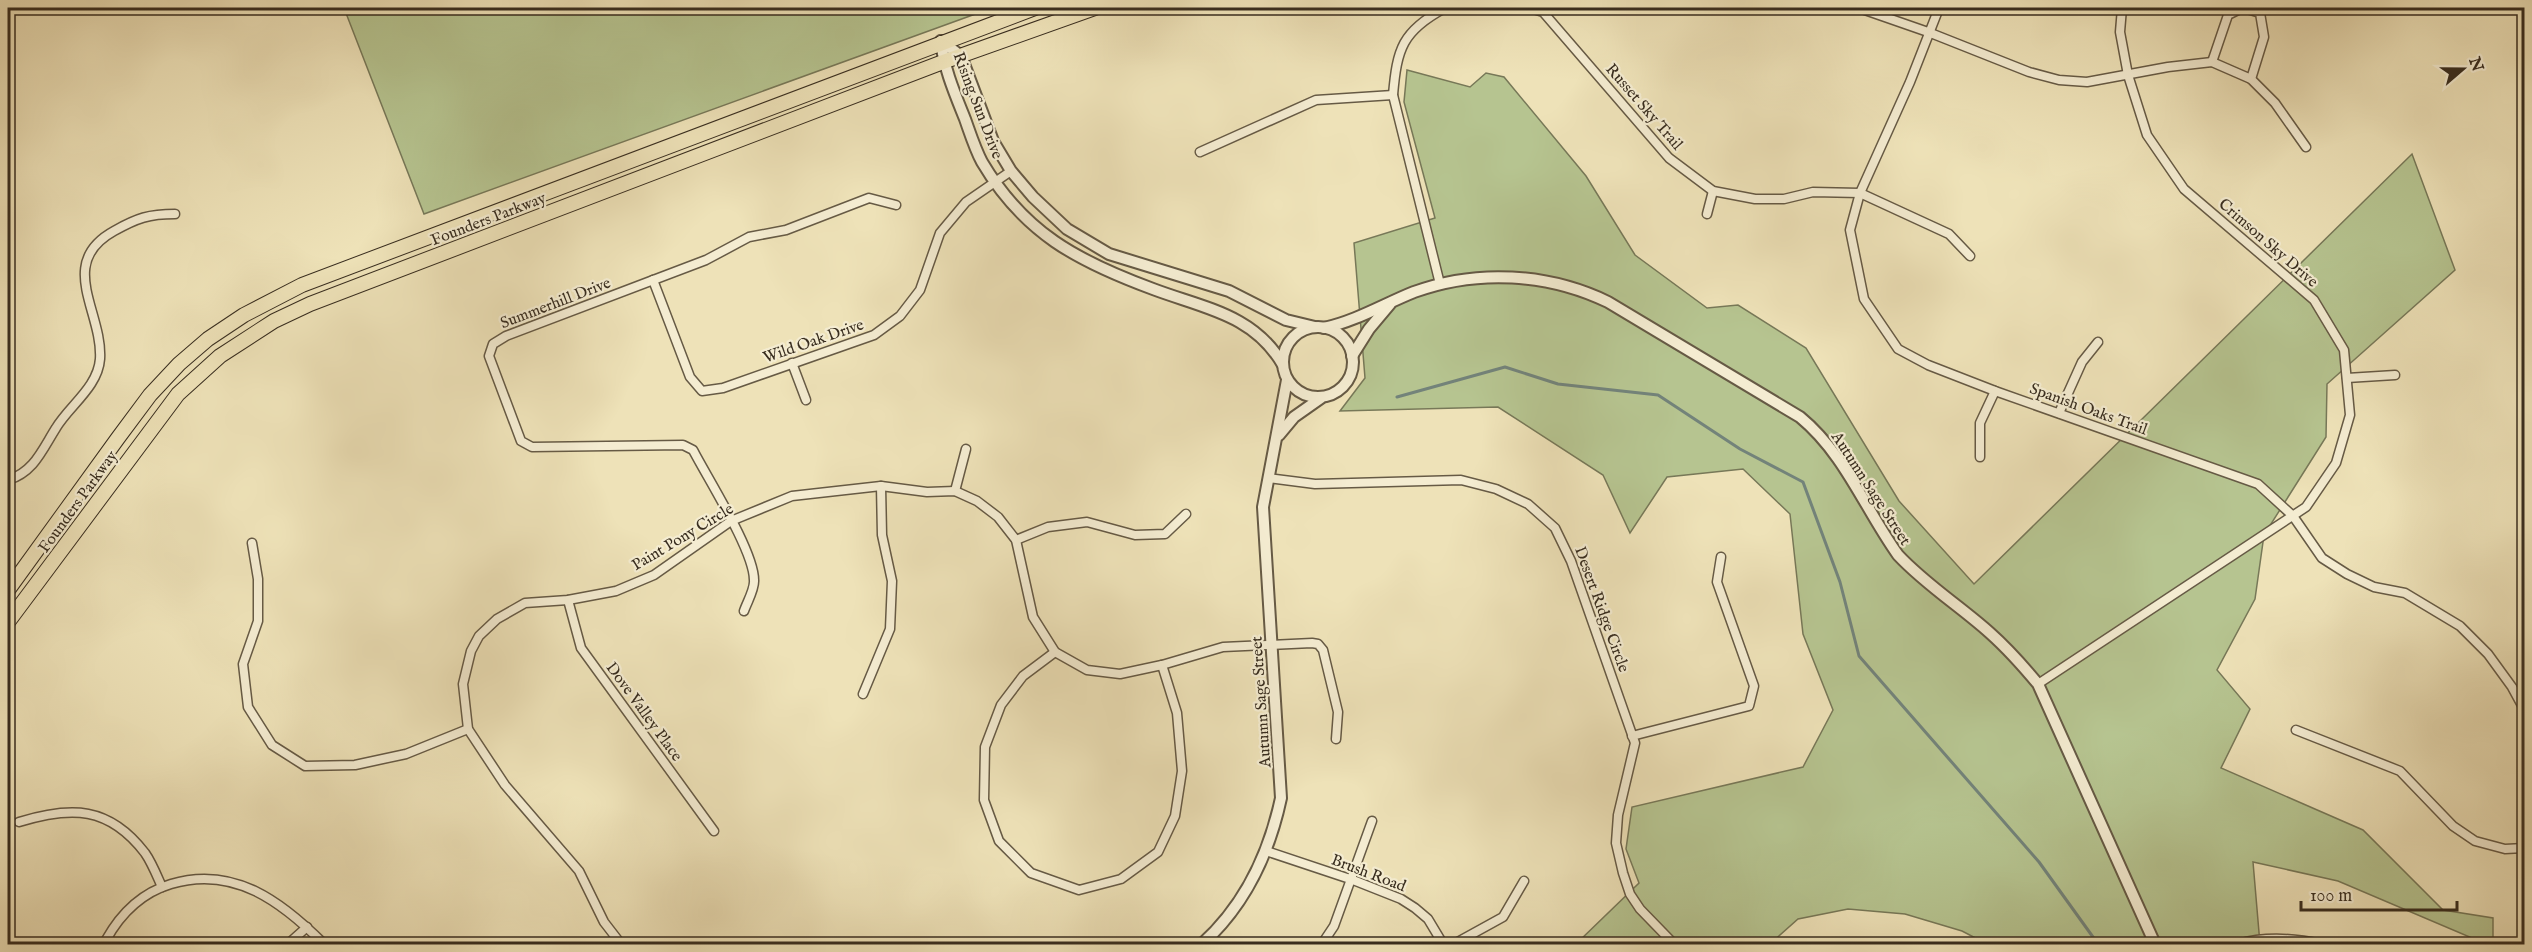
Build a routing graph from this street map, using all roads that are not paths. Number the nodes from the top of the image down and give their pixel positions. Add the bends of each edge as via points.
1 (1035, 8) edge
2 (1095, 8) edge
3 (1444, 8) edge
4 (1530, 8) edge
5 (1858, 8) edge
6 (1939, 8) edge
7 (2122, 8) edge
8 (2243, 8) edge
9 (1928, 32) junction
10 (941, 41) junction
11 (961, 56) junction
12 (943, 62) junction
13 (2212, 62) junction
14 (2127, 75) junction
15 (2251, 79) junction
16 (1393, 95) junction
17 (2306, 147) dead end
18 (1200, 152) dead end
19 (1011, 171) junction
20 (994, 181) junction
21 (1713, 191) junction
22 (1860, 193) junction
23 (896, 205) dead end
24 (175, 214) dead end
25 (1707, 214) dead end
26 (1970, 256) dead end
27 (653, 280) junction
28 (1440, 284) junction
29 (1392, 302) junction
30 (1319, 328) junction
31 (2098, 342) dead end
32 (1352, 356) junction
33 (792, 363) junction
34 (1283, 365) junction
35 (2395, 375) dead end
36 (2347, 378) junction
37 (1287, 380) junction
38 (1995, 391) junction
39 (1321, 397) junction
40 (806, 400) dead end
41 (2059, 413) junction
42 (1277, 437) junction
43 (966, 449) dead end
44 (1980, 457) dead end
45 (1268, 478) junction
46 (8, 480) edge
47 (881, 486) junction
48 (955, 491) junction
49 (1186, 514) dead end
50 (2293, 516) junction
51 (731, 521) junction
52 (1016, 540) junction
53 (252, 543) dead end
54 (1720, 557) dead end
55 (8, 590) edge
56 (568, 600) junction
57 (744, 611) dead end
58 (8, 622) edge
59 (1271, 646) junction
60 (1055, 652) junction
61 (1162, 665) junction
62 (2038, 684) junction
63 (863, 694) dead end
64 (2524, 709) edge
65 (468, 729) junction
66 (2296, 730) dead end
67 (1632, 736) junction
68 (1335, 740) dead end
69 (1372, 821) dead end
70 (19, 822) dead end
71 (714, 831) dead end
72 (2524, 848) edge
73 (1266, 851) junction
74 (1353, 880) junction
75 (1524, 881) dead end
76 (162, 887) junction
77 (307, 927) junction
78 (105, 943) edge
79 (288, 945) edge
80 (324, 945) edge
81 (621, 945) edge
82 (1202, 945) edge
83 (1322, 945) edge
84 (1443, 945) edge
85 (1454, 945) edge
86 (1674, 945) edge
87 (2155, 945) edge
88 (2238, 945) edge
89 (2322, 945) edge

1 - 10 highway, Founders Parkway
2 - 11 highway, Founders Parkway
3 - 16 street via 1406,37 1395,64
4 - 21 street, Russet Sky Trail via 1543,12 1669,158
5 - 9 street
6 - 9 street, Spanish Oaks Trail
7 - 14 street, Crimson Sky Drive via 2120,32
8 - 13 street via 2228,15
8 - 15 street via 2260,14 2264,37
9 - 14 street via 2059,80 2087,82
9 - 22 street, Spanish Oaks Trail
10 - 11 street, Rising Sun Drive
10 - 12 street, Rising Sun Drive
10 - 55 highway, Founders Parkway via 324,277 244,315 193,351 163,380
11 - 12 highway, Founders Parkway
11 - 19 street, Rising Sun Drive via 993,141
12 - 20 street, Rising Sun Drive via 981,159
12 - 58 highway, Founders Parkway via 310,304 254,332 206,366 166,408
13 - 14 street
13 - 15 street
14 - 36 street, Crimson Sky Drive via 2147,135 2184,189 2313,300 2344,350
15 - 17 street via 2275,103
16 - 18 street via 1316,100
16 - 28 street
19 - 20 street, Wild Oak Drive
19 - 30 street, Rising Sun Drive via 1067,229 1109,254 1229,291 1286,320
20 - 33 street, Wild Oak Drive via 966,202 940,233 920,290 900,316 874,335
20 - 34 street, Rising Sun Drive via 1006,199 1043,235 1094,266 1218,310 1246,325 1268,342
21 - 22 street, Russet Sky Trail via 1755,199 1784,199 1813,192
21 - 25 street
22 - 26 street via 1949,234
22 - 38 street, Spanish Oaks Trail via 1850,230 1864,299 1898,349
23 - 27 street, Summerhill Drive via 869,198 786,230 749,237 706,260
24 - 46 street via 135,219 105,236 89,252 84,268 99,340 96,373 34,465
27 - 33 street, Wild Oak Drive via 690,377 702,391 723,388
27 - 51 street, Summerhill Drive via 506,336 493,344 489,356 521,441 532,447 683,445 693,450
28 - 29 street, Autumn Sage Street
28 - 62 street, Autumn Sage Street via 1492,277 1527,278 1587,292 1800,417 1837,456 1898,555 1989,632
29 - 30 street, Autumn Sage Street via 1346,322
29 - 32 street
30 - 32 street via 1343,338
30 - 34 street via 1298,333 1291,340
31 - 41 street via 2082,362
32 - 39 street via 1349,379 1342,388
33 - 40 street
34 - 37 street
35 - 36 street
36 - 50 street, Crimson Sky Drive via 2350,415 2336,463 2306,507
37 - 39 street via 1302,394
37 - 42 street, Autumn Sage Street
38 - 41 street, Spanish Oaks Trail
38 - 44 street via 1980,423
39 - 42 street, Autumn Sage Street via 1294,417
41 - 50 street, Spanish Oaks Trail via 2258,484
42 - 45 street, Autumn Sage Street
43 - 48 street
45 - 59 street, Autumn Sage Street via 1263,507
45 - 67 street, Desert Ridge Circle via 1315,484 1461,480 1496,489 1528,504 1555,528 1571,561
47 - 48 street, Paint Pony Circle
47 - 51 street, Paint Pony Circle via 792,496
47 - 63 street via 882,536 892,581 890,629
48 - 52 street, Paint Pony Circle via 998,517
49 - 52 street via 1166,534 1135,535 1088,522 1048,527
50 - 62 street, Crimson Sky Drive
50 - 64 street, Spanish Oaks Trail via 2322,558 2374,587 2405,593 2460,626 2488,654
51 - 56 street, Paint Pony Circle via 654,575 616,591
51 - 57 street, Summerhill Drive via 755,582
52 - 60 street, Paint Pony Circle via 1033,617
53 - 65 street via 258,579 258,621 243,664 248,707 272,746 305,766 355,765 406,754
54 - 67 street via 1717,582 1754,686 1749,706
56 - 65 street, Paint Pony Circle via 525,603 497,619 479,636 463,684
56 - 71 street, Dove Valley Place via 580,648
59 - 61 street, Paint Pony Circle via 1224,647
59 - 68 street, Paint Pony Circle via 1312,643 1323,650 1338,712
59 - 73 street, Autumn Sage Street via 1281,798
60 - 61 street, Paint Pony Circle via 1087,670 1109,673
60 - 61 street via 1023,676 1001,705 985,747 984,800 999,841 1030,873 1079,890 1121,879 1158,852 1174,816 1182,771 1177,713
62 - 87 street, Autumn Sage Street
65 - 81 street, Paint Pony Circle via 505,785 579,871 604,922
66 - 72 street via 2400,771 2453,826 2475,841 2505,849
67 - 86 street, Desert Ridge Circle via 1635,743 1618,815 1616,843 1630,894
69 - 74 street
70 - 76 street via 72,811 97,816 125,831 146,855
73 - 74 street, Brush Road
73 - 82 street, Autumn Sage Street via 1235,909
74 - 83 street
74 - 84 street, Brush Road via 1415,908 1428,919
75 - 85 street via 1503,917
76 - 77 street via 197,879 230,882 272,900
76 - 78 street via 128,909
77 - 79 street
77 - 80 street
88 - 89 street via 2250,940 2295,939

